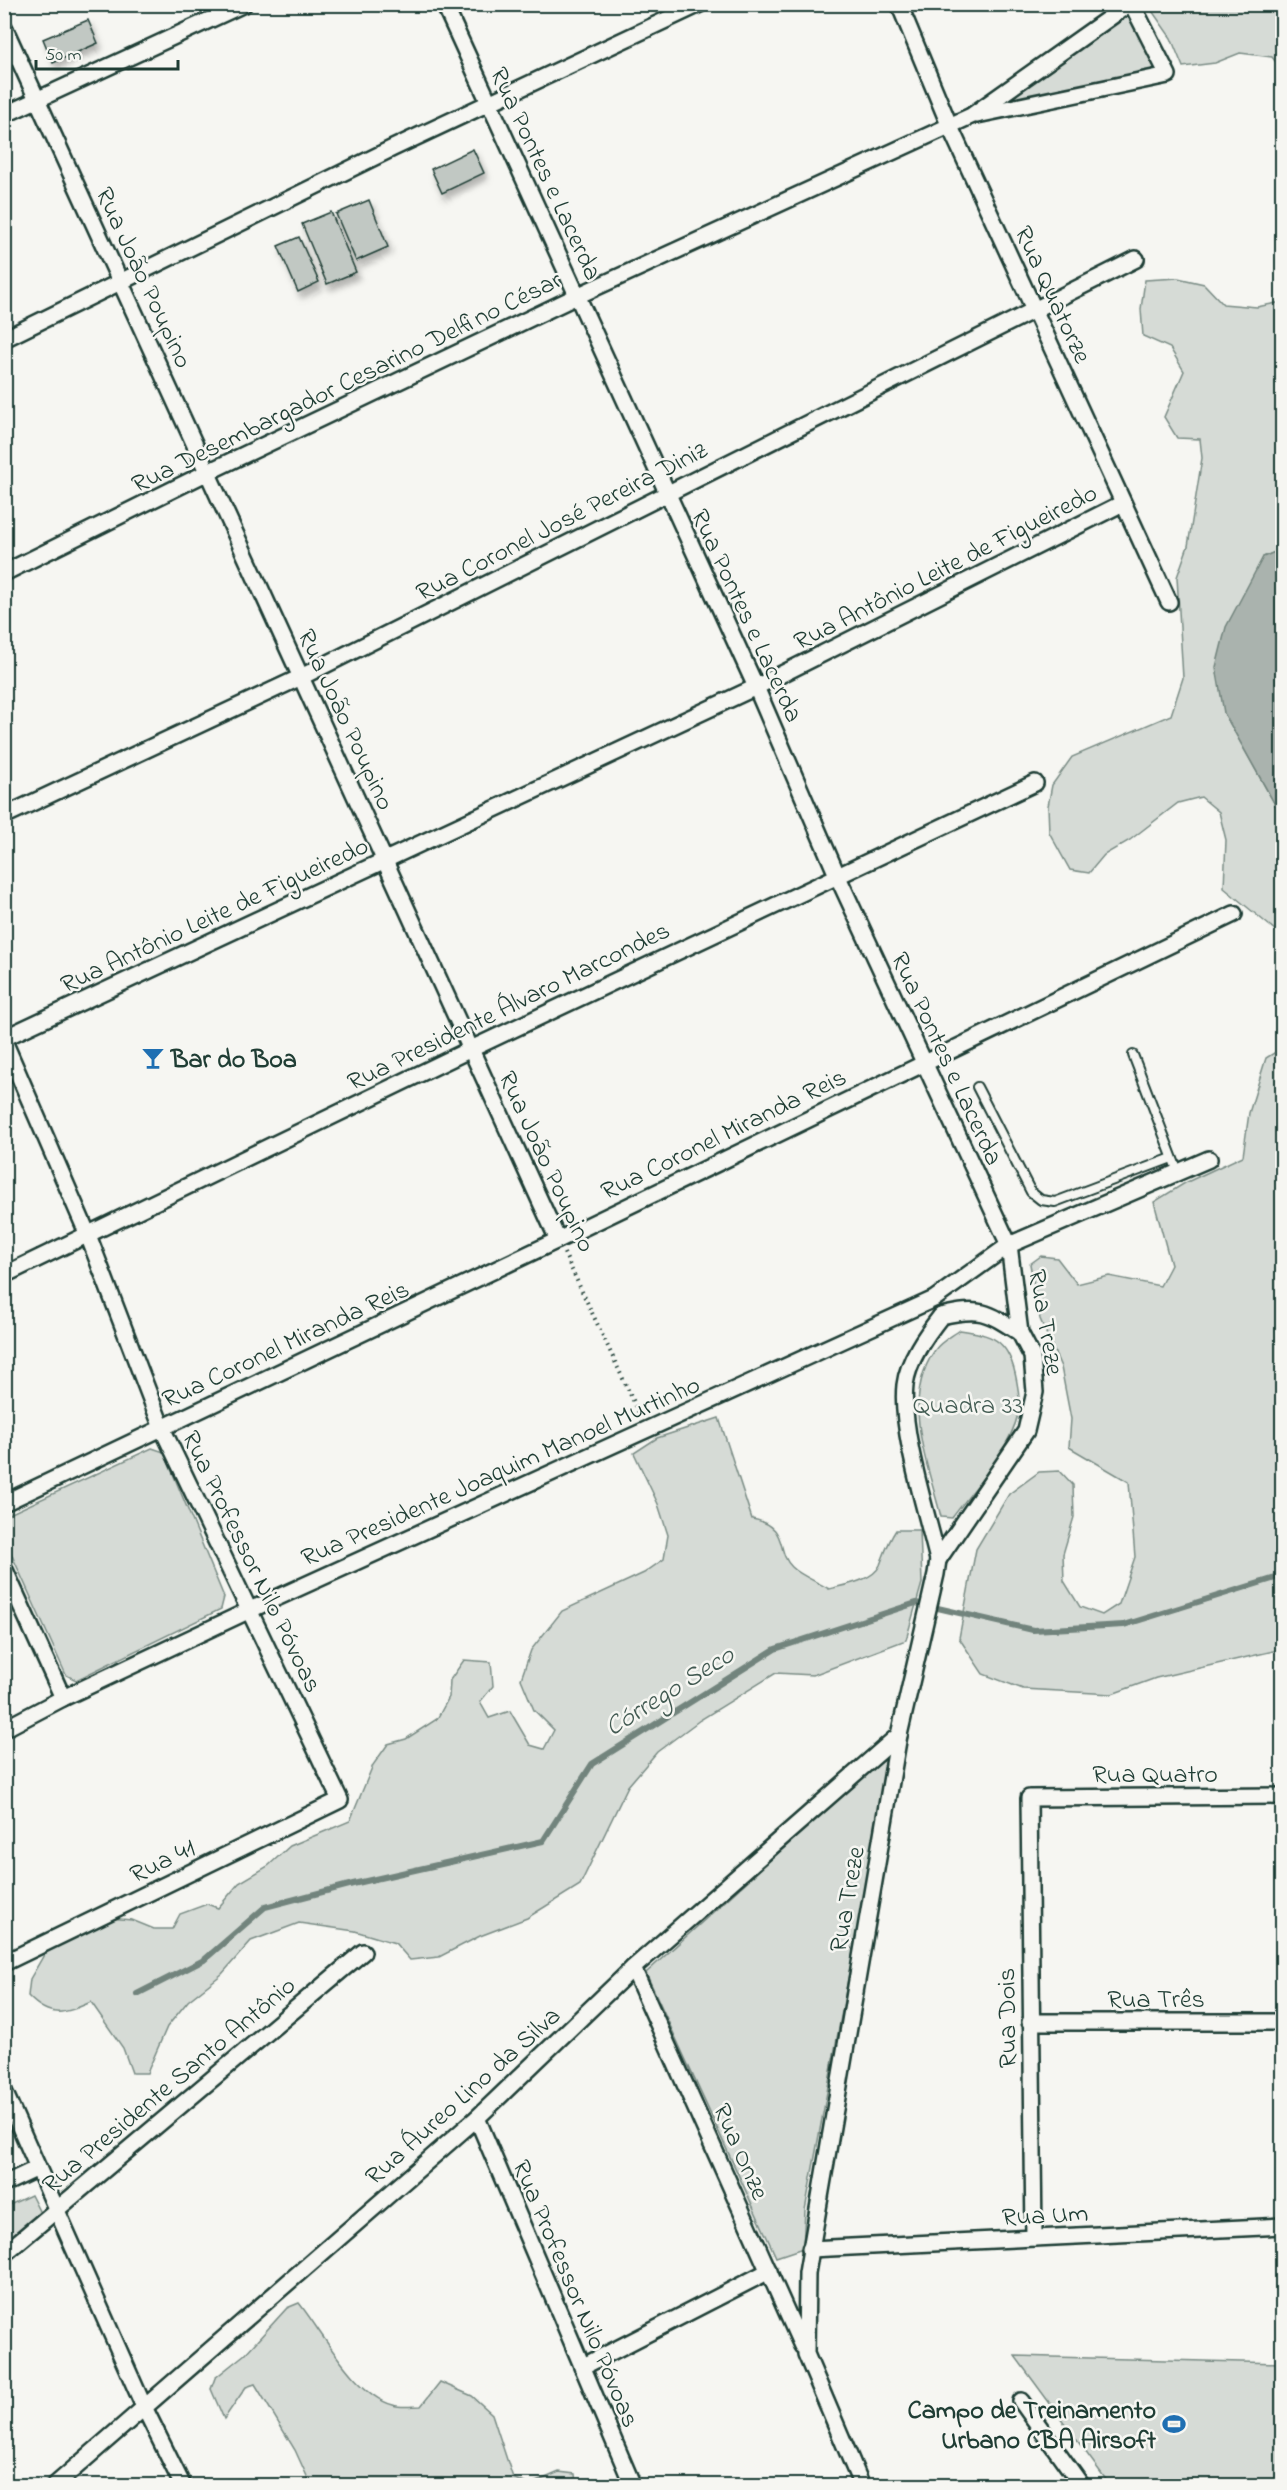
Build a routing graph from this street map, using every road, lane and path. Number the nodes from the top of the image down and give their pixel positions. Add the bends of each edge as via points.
1 (244, 4) edge
2 (444, 4) edge
3 (700, 4) edge
4 (899, 4) edge
5 (1131, 4) edge
6 (4, 27) edge
7 (38, 100) junction
8 (488, 104) junction
9 (4, 116) edge
10 (971, 116) junction
11 (950, 126) junction
12 (1136, 259) dead end
13 (121, 283) junction
14 (577, 296) junction
15 (1036, 311) junction
16 (4, 339) edge
17 (208, 472) junction
18 (665, 494) junction
19 (1124, 503) junction
20 (4, 573) edge
21 (1169, 602) dead end
22 (301, 677) junction
23 (756, 687) junction
24 (1035, 783) dead end
25 (4, 816) edge
26 (385, 860) junction
27 (837, 875) junction
28 (1234, 914) dead end
29 (4, 1040) edge
30 (471, 1049) junction
31 (1133, 1055) dead end
32 (923, 1062) junction
33 (977, 1087) dead end
34 (1209, 1159) dead end
35 (1175, 1165) junction
36 (88, 1234) junction
37 (558, 1240) junction
38 (1009, 1245) junction
39 (4, 1275) edge
40 (934, 1299) junction
41 (941, 1316) junction
42 (1020, 1333) junction
43 (162, 1428) junction
44 (647, 1429) junction
45 (4, 1503) edge
46 (937, 1567) junction
47 (4, 1568) edge
48 (250, 1610) junction
49 (63, 1698) junction
50 (4, 1729) edge
51 (898, 1735) junction
52 (1282, 1796) edge
53 (1029, 1798) joint
54 (340, 1800) joint
55 (363, 1952) dead end
56 (4, 1963) edge
57 (633, 1968) junction
58 (1030, 2022) junction
59 (1282, 2022) edge
60 (4, 2091) edge
61 (477, 2118) junction
62 (38, 2168) junction
63 (4, 2184) edge
64 (55, 2209) junction
65 (1282, 2226) edge
66 (1034, 2238) junction
67 (810, 2249) junction
68 (4, 2254) edge
69 (769, 2271) junction
70 (806, 2354) junction
71 (582, 2367) junction
72 (1021, 2401) dead end
73 (144, 2407) junction
74 (54, 2486) edge
75 (183, 2486) edge
76 (633, 2486) edge
77 (862, 2486) edge
78 (1082, 2486) edge

1 - 7 street
2 - 8 street, Rua Pontes e Lacerda
3 - 8 street
4 - 11 street, Rua Quatorze
5 - 10 street, Rua Desembargador Cesarino Delfino César
5 - 10 street, Rua Desembargador Cesarino Delfino César via 1168,75
6 - 7 street, Rua João Poupino
7 - 9 street
7 - 13 street, Rua João Poupino
8 - 13 street
8 - 14 street, Rua Pontes e Lacerda
10 - 11 street, Rua Desembargador Cesarino Delfino César
11 - 14 street, Rua Desembargador Cesarino Delfino César
11 - 15 street, Rua Quatorze
12 - 15 street, Rua Coronel José Pereira Diniz
13 - 16 street
13 - 17 street, Rua João Poupino
14 - 17 street, Rua Desembargador Cesarino Delfino César
14 - 18 street, Rua Pontes e Lacerda
15 - 18 street, Rua Coronel José Pereira Diniz
15 - 19 street, Rua Quatorze
17 - 20 street, Rua Desembargador Cesarino Delfino César
17 - 22 street, Rua João Poupino
18 - 22 street, Rua Coronel José Pereira Diniz
18 - 23 street, Rua Pontes e Lacerda
19 - 21 street, Rua Quatorze
19 - 23 street, Rua Antônio Leite de Figueiredo
22 - 25 street, Rua Coronel José Pereira Diniz
22 - 26 street, Rua João Poupino
23 - 26 street, Rua Antônio Leite de Figueiredo
23 - 27 street, Rua Pontes e Lacerda
24 - 27 street, Rua Presidente Álvaro Marcondes
26 - 29 street, Rua Antônio Leite de Figueiredo
26 - 30 street, Rua João Poupino
27 - 30 street, Rua Presidente Álvaro Marcondes
27 - 32 street, Rua Pontes e Lacerda
28 - 32 street, Rua Coronel Miranda Reis
29 - 36 street, Rua Professor Nilo Póvoas
30 - 36 street, Rua Presidente Álvaro Marcondes
30 - 37 street, Rua João Poupino
31 - 35 lane
32 - 37 street, Rua Coronel Miranda Reis
32 - 38 street, Rua Pontes e Lacerda
33 - 35 lane via 1031,1192 1041,1200 1055,1202
34 - 35 street, Rua Presidente Joaquim Manoel Murtinho
35 - 38 street, Rua Presidente Joaquim Manoel Murtinho
36 - 39 street, Rua Presidente Álvaro Marcondes
36 - 43 street, Rua Professor Nilo Póvoas
37 - 43 street, Rua Coronel Miranda Reis
37 - 44 path, Rua João Poupino
38 - 40 street, Rua Presidente Joaquim Manoel Murtinho
38 - 42 street, Rua Treze
40 - 41 street
40 - 44 street, Rua Presidente Joaquim Manoel Murtinho
41 - 42 street via 971,1309 998,1318
41 - 46 street, Rua Treze via 923,1340 905,1383 905,1416
42 - 46 street, Rua Treze via 1032,1356 1035,1392 1026,1431
43 - 45 street, Rua Coronel Miranda Reis
43 - 48 street, Rua Professor Nilo Póvoas
44 - 48 street, Rua Presidente Joaquim Manoel Murtinho
46 - 51 street, Rua Treze
47 - 49 street
48 - 49 street, Rua Presidente Joaquim Manoel Murtinho
48 - 54 street, Rua Professor Nilo Póvoas
49 - 50 street, Rua Presidente Joaquim Manoel Murtinho
51 - 57 street, Rua Áureo Lino da Silva
51 - 67 street, Rua Treze
52 - 53 street, Rua Quatro
53 - 58 street, Rua Dois
54 - 56 street, Rua 41
55 - 64 street, Rua Presidente Santo Antônio
57 - 61 street, Rua Áureo Lino da Silva
57 - 69 street, Rua Onze
58 - 59 street, Rua Três
58 - 66 street, Rua Dois
60 - 62 street
61 - 71 street, Rua Professor Nilo Póvoas
61 - 73 street, Rua Áureo Lino da Silva
62 - 63 street
62 - 64 street
64 - 68 street, Rua Presidente Santo Antônio
64 - 73 street
65 - 66 street, Rua Um
66 - 67 street, Rua Um
67 - 70 street, Rua Treze
69 - 70 street, Rua Onze
69 - 71 street
70 - 77 street, Rua Onze
71 - 76 street, Rua Professor Nilo Póvoas
72 - 78 street
73 - 74 street, Rua Áureo Lino da Silva
73 - 75 street

